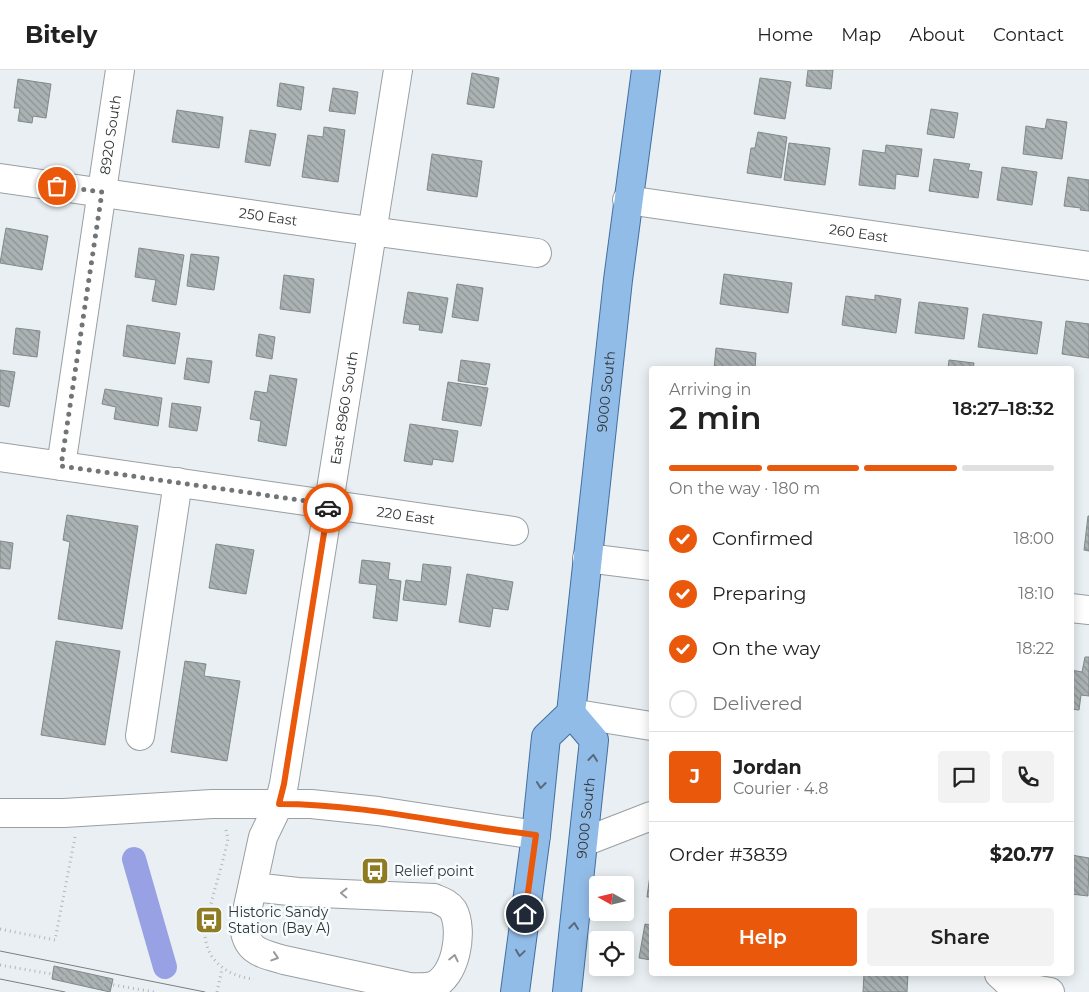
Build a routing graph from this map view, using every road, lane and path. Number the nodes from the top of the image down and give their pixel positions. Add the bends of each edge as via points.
1 (120, 70) edge
2 (398, 70) edge
3 (646, 70) edge
4 (0, 178) edge
5 (102, 192) junction
6 (627, 200) junction
7 (373, 232) junction
8 (537, 253) dead end
9 (1089, 266) edge
10 (0, 457) edge
11 (61, 466) junction
12 (178, 482) junction
13 (328, 504) junction
14 (514, 531) dead end
15 (588, 558) junction
16 (649, 566) edge
17 (1074, 608) edge
18 (1089, 610) edge
19 (571, 713) junction
20 (649, 726) edge
21 (140, 736) dead end
22 (279, 804) junction
23 (0, 813) edge
24 (649, 817) edge
25 (223, 826) dead end
26 (79, 832) dead end
27 (536, 835) junction
28 (584, 842) junction
29 (254, 887) junction
30 (0, 929) edge
31 (0, 965) edge
32 (222, 969) junction
33 (1001, 976) edge
34 (255, 979) dead end
35 (154, 992) edge
36 (217, 992) edge
37 (515, 992) edge
38 (567, 992) edge
39 (1050, 992) edge

1 - 5 street, 8920 South
2 - 7 street, East 8960 South
3 - 6 main road, 9000 South
4 - 5 street, 250 East
5 - 7 street, 250 East
5 - 11 street, 8920 South
6 - 9 street, 260 East
6 - 15 main road, 9000 South
7 - 8 street, 250 East
7 - 13 street, East 8960 South
10 - 11 street, 220 East
11 - 12 street, 220 East
12 - 13 street, 220 East
12 - 21 street
13 - 14 street, 220 East
13 - 22 street, East 8960 South
15 - 16 street
15 - 19 main road, 9000 South
17 - 18 street
19 - 20 street
19 -> 27 main road via 546,737
28 -> 19 main road, 9000 South via 594,740
22 - 23 street
22 - 27 street via 311,804 378,812
22 - 29 street, East 8960 South via 263,837
24 - 28 street
25 - 32 path via 228,839 205,935 211,953
26 - 30 path via 73,843 55,940
27 -> 37 main road
38 -> 28 main road, 9000 South
29 -> 29 street, East 8960 South via 244,925 245,937 252,947 267,955 409,987 433,986 449,973 458,936 457,920 446,902 434,898
31 - 35 path
32 - 34 path via 242,978
32 - 36 path
33 - 39 street via 1011,985

